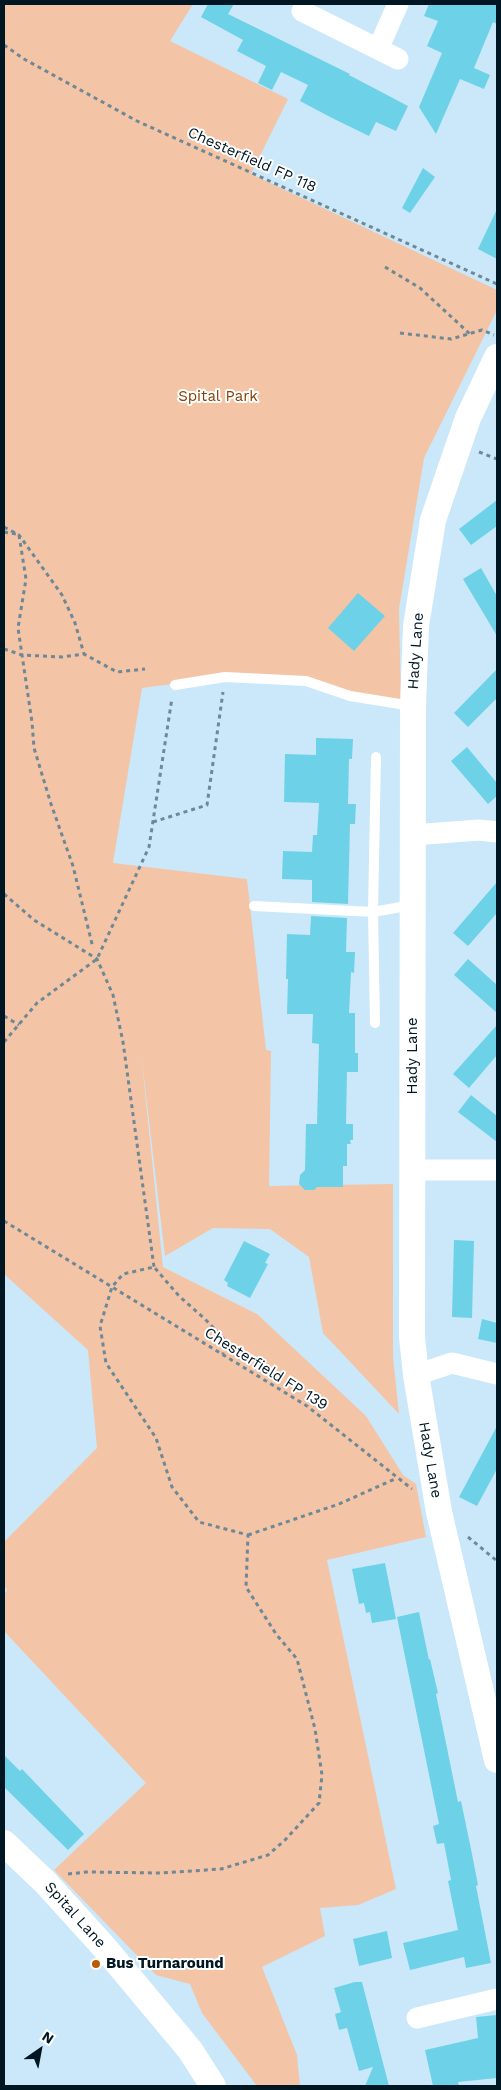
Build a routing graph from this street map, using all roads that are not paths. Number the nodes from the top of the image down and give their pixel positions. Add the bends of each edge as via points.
1 (398, 4) edge
2 (302, 11) dead end
3 (378, 49) junction
4 (398, 59) dead end
5 (497, 357) edge
6 (174, 685) road end
7 (413, 706) junction
8 (376, 757) dead end
9 (497, 832) edge
10 (413, 835) junction
11 (413, 905) junction
12 (254, 906) dead end
13 (373, 912) junction
14 (375, 1023) dead end
15 (413, 1170) junction
16 (497, 1170) edge
17 (497, 1374) edge
18 (416, 1375) junction
19 (497, 1760) edge
20 (4, 1843) edge
21 (497, 1999) edge
22 (417, 2018) dead end
23 (213, 2086) edge

1 - 3 street
2 - 3 street
3 - 4 street
5 - 7 street, Hady Lane via 468,418 433,520 416,626
6 - 7 lane via 225,677 306,681 350,696
7 - 10 street, Hady Lane
8 - 13 lane
9 - 10 street via 479,830
10 - 11 street, Hady Lane
11 - 13 lane
11 - 15 street, Hady Lane
12 - 13 lane
13 - 14 lane
15 - 16 street
15 - 18 street, Hady Lane via 412,1337
17 - 18 street via 452,1364
18 - 19 street, Hady Lane via 439,1512
20 - 23 street, Spital Lane via 45,1882 104,1947 190,2050
21 - 22 street

